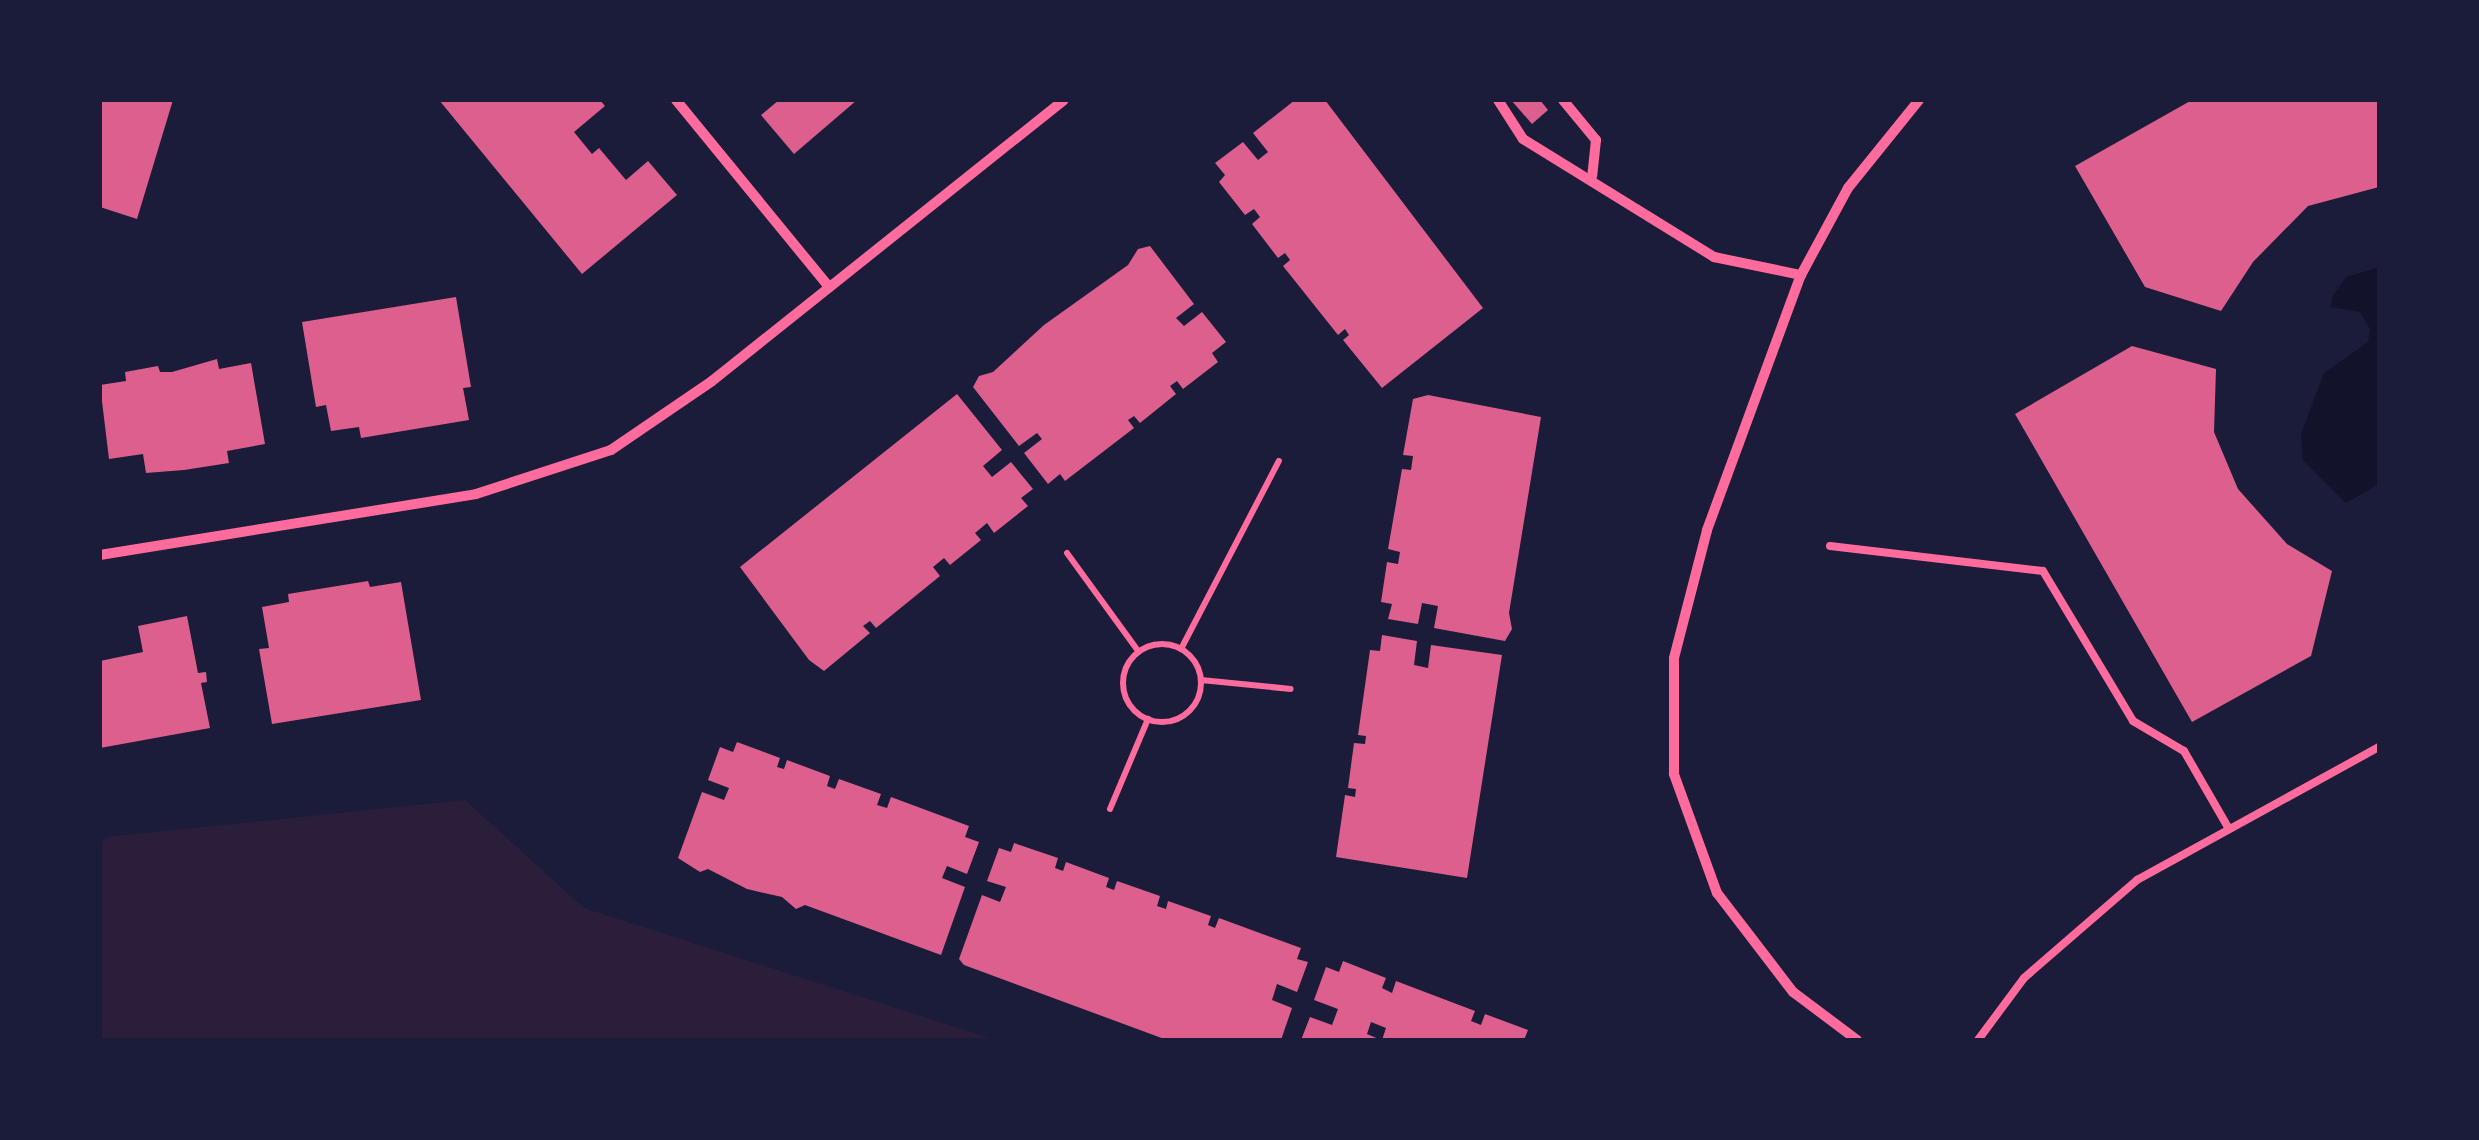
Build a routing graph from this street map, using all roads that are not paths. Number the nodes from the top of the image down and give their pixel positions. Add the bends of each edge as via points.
1 (676, 100) edge
2 (1064, 100) edge
3 (1498, 100) edge
4 (1563, 100) edge
5 (1919, 100) edge
6 (1592, 176) junction
7 (1802, 275) junction
8 (829, 287) junction
9 (1830, 546) dead end
10 (100, 555) edge
11 (2379, 747) edge
12 (2229, 828) junction
13 (1858, 1040) edge
14 (1978, 1040) edge

1 - 8 street
2 - 8 street
3 - 6 street via 1523,139 1568,170
4 - 6 street via 1596,140
5 - 7 street via 1848,188
6 - 7 street via 1714,257
7 - 13 street via 1708,530 1674,658 1672,747 1674,774 1717,894 1772,970
8 - 10 street via 671,412 579,465 476,494
9 - 12 lane via 2043,570 2133,721 2184,751
11 - 12 lane
12 - 14 lane via 2137,880 2024,978

